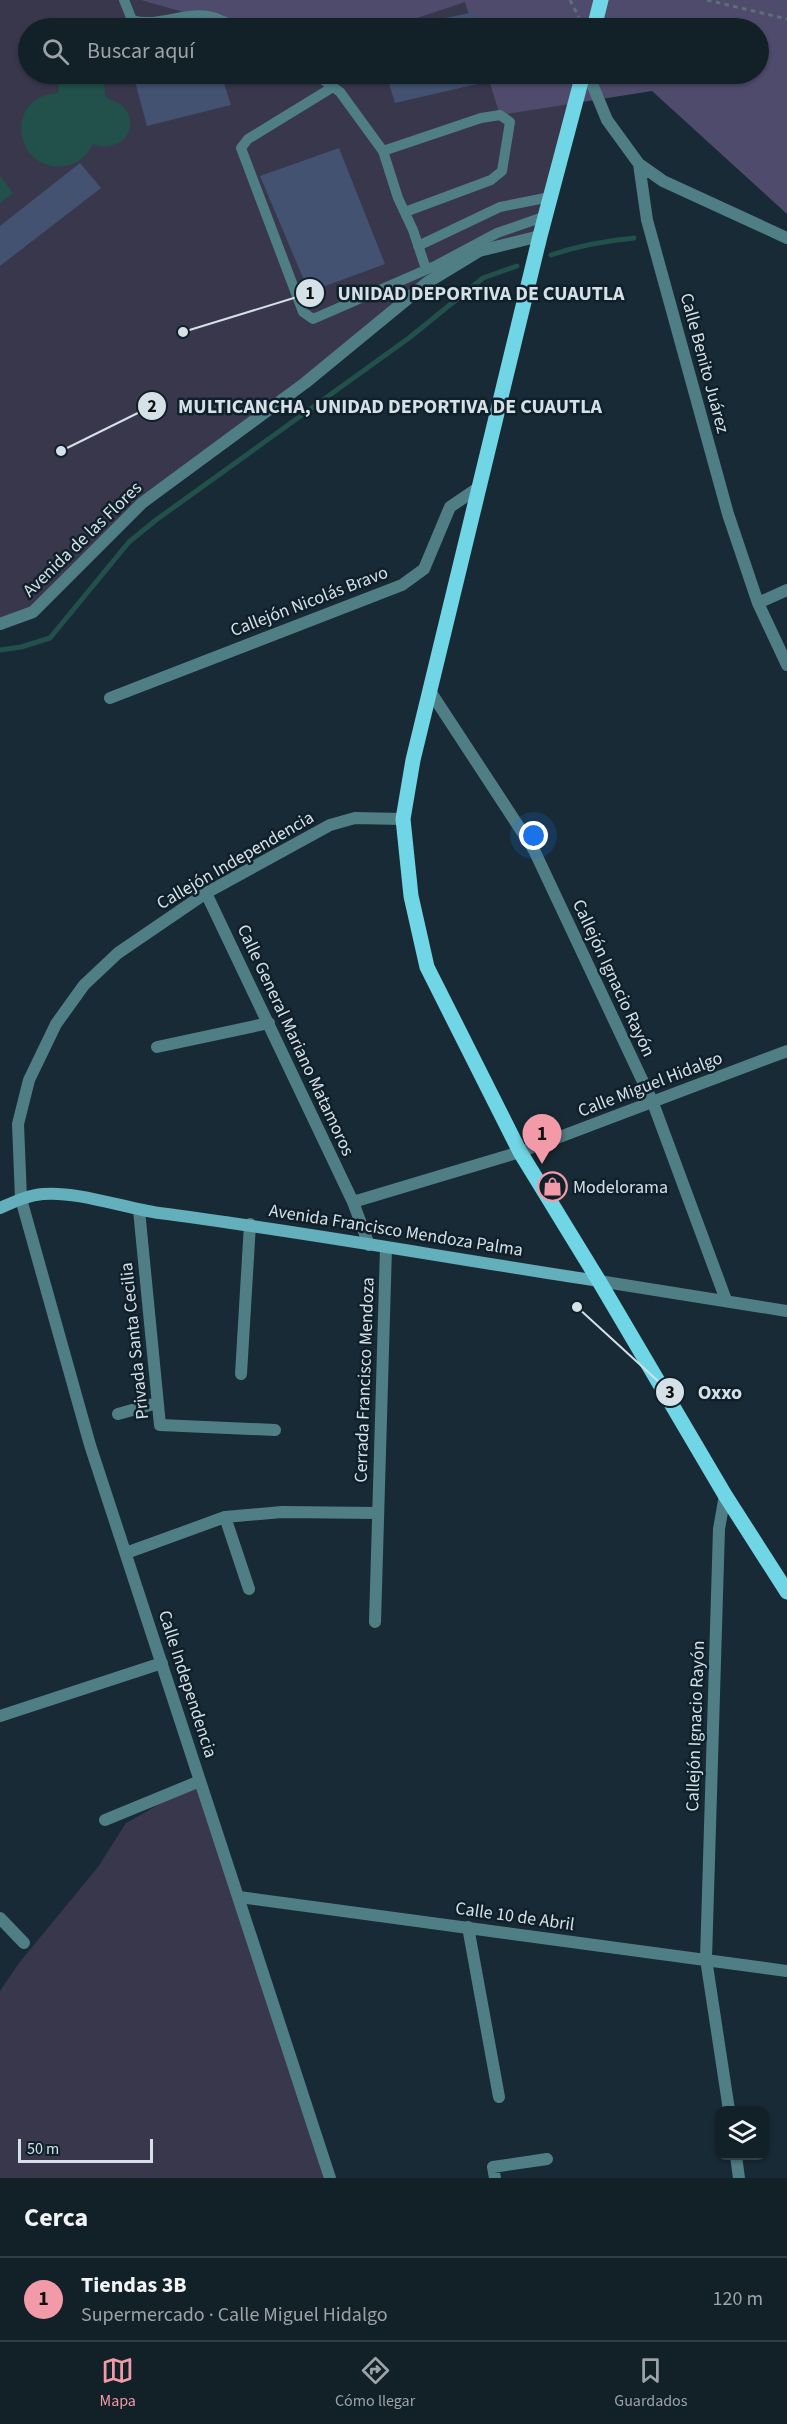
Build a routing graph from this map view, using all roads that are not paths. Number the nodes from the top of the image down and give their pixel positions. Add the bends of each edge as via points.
1 (123, 0) edge
2 (601, 0) edge
3 (131, 18) edge
4 (179, 18) edge
5 (214, 18) edge
6 (593, 18) edge
7 (329, 84) edge
8 (580, 84) edge
9 (592, 84) edge
10 (333, 87) junction
11 (383, 151) junction
12 (639, 164) junction
13 (550, 197) junction
14 (405, 212) junction
15 (546, 216) junction
16 (540, 236) junction
17 (787, 238) edge
18 (418, 246) junction
19 (426, 269) junction
20 (478, 488) junction
21 (787, 590) edge
22 (758, 603) junction
23 (0, 624) edge
24 (787, 665) edge
25 (430, 691) junction
26 (110, 698) dead end
27 (403, 819) junction
28 (206, 893) junction
29 (269, 1023) junction
30 (157, 1047) dead end
31 (787, 1051) edge
32 (653, 1103) junction
33 (520, 1152) junction
34 (21, 1199) junction
35 (353, 1202) junction
36 (0, 1208) edge
37 (139, 1210) junction
38 (250, 1224) junction
39 (369, 1245) junction
40 (386, 1248) junction
41 (599, 1281) junction
42 (726, 1300) junction
43 (787, 1311) edge
44 (241, 1374) dead end
45 (158, 1403) junction
46 (118, 1414) dead end
47 (275, 1430) dead end
48 (725, 1495) junction
49 (378, 1513) junction
50 (225, 1517) junction
51 (126, 1553) junction
52 (249, 1589) dead end
53 (787, 1592) edge
54 (375, 1622) dead end
55 (162, 1663) junction
56 (0, 1716) edge
57 (200, 1781) junction
58 (105, 1820) dead end
59 (239, 1897) junction
60 (0, 1918) edge
61 (468, 1928) junction
62 (24, 1943) dead end
63 (705, 1959) junction
64 (787, 1971) edge
65 (499, 2097) dead end
66 (728, 2106) edge
67 (547, 2159) dead end
68 (737, 2160) edge
69 (330, 2178) edge
70 (495, 2178) edge
71 (739, 2178) edge

1 - 3 lane
2 - 6 main road
4 - 5 lane
7 - 10 lane
8 - 13 main road
9 - 12 street, Calle Benito Juárez via 607,120
10 - 11 lane
10 - 19 lane via 248,139 241,148 303,312 313,319
11 - 14 lane
11 - 14 lane via 481,118 500,115 510,122 502,171 491,180
12 - 17 street via 663,181
12 - 22 street, Calle Benito Juárez via 650,231 728,514
13 - 15 main road
13 - 18 lane via 500,207
14 - 18 lane
15 - 16 main road
15 - 19 lane via 497,233
16 - 20 main road
16 - 23 street, Avenida de las Flores via 479,251 428,282 305,383 142,503 33,612
18 - 19 lane
20 - 25 main road
20 - 26 street, Callejón Nicolás Bravo via 450,507 424,569 402,585
21 - 22 street
22 - 24 street, Calle Benito Juárez
25 - 27 main road
25 - 32 street, Callejón Ignacio Rayón via 534,850
27 - 28 street, Callejón Independencia via 355,819 330,825
27 - 33 main road via 411,896 427,967
28 - 29 street, Calle General Mariano Matamoros
28 - 34 street, Callejón Independencia via 118,953 84,985 56,1024 29,1080 18,1124
29 - 30 street
29 - 35 street, Calle General Mariano Matamoros
31 - 32 street, Calle Miguel Hidalgo
32 - 33 street, Calle Miguel Hidalgo
32 - 42 street, Callejón Ignacio Rayón
33 - 35 street, Calle Miguel Hidalgo
33 - 41 main road
34 - 36 street, Avenida Francisco Mendoza Palma
34 - 37 street, Avenida Francisco Mendoza Palma via 43,1194 67,1195
34 - 51 street, Calle Independencia via 90,1445
35 - 39 street, Calle General Mariano Matamoros
37 - 38 street, Avenida Francisco Mendoza Palma
37 - 45 street, Privada Santa Cecilia
38 - 39 street, Avenida Francisco Mendoza Palma
38 - 44 street
39 - 40 street, Avenida Francisco Mendoza Palma
40 - 41 street, Avenida Francisco Mendoza Palma
40 - 49 street, Cerrada Francisco Mendoza
41 - 42 street, Avenida Francisco Mendoza Palma
41 - 48 main road
42 - 43 street, Avenida Francisco Mendoza Palma
45 - 46 street
45 - 47 street, Privada Santa Cecilia via 160,1425
48 - 53 main road
48 - 63 street, Callejón Ignacio Rayón via 719,1529
49 - 50 street via 282,1512
49 - 54 street, Cerrada Francisco Mendoza
50 - 51 street
50 - 52 street
51 - 55 street, Calle Independencia
55 - 56 street
55 - 57 street, Calle Independencia
57 - 58 street
57 - 59 street, Calle Independencia
59 - 61 street, Calle 10 de Abril
59 - 69 street, Calle Independencia
60 - 62 street
61 - 63 street, Calle 10 de Abril
61 - 65 street
63 - 64 street, Calle 10 de Abril
63 - 66 street, Callejón Ignacio Rayón
67 - 70 street via 493,2167
68 - 71 street

